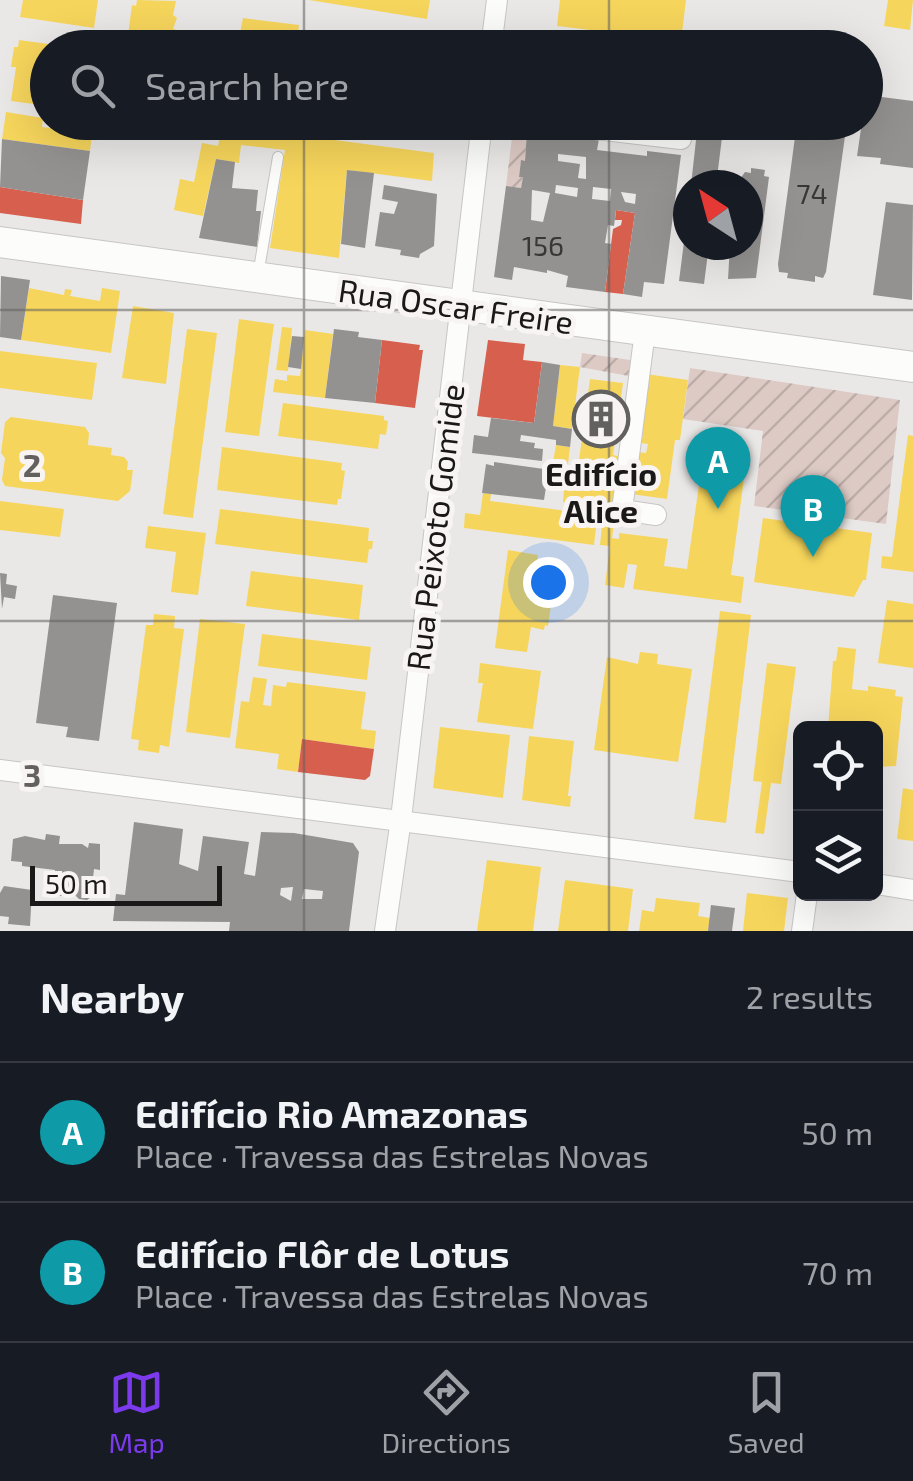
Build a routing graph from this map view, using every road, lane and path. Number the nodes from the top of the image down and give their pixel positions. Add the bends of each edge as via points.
1 (497, 0) edge
2 (493, 30) edge
3 (480, 140) edge
4 (278, 157) dead end
5 (0, 242) edge
6 (258, 278) junction
7 (460, 306) junction
8 (645, 331) junction
9 (913, 367) edge
10 (656, 515) dead end
11 (0, 770) edge
12 (401, 819) junction
13 (793, 871) edge
14 (883, 885) edge
15 (913, 890) edge
16 (806, 901) edge
17 (385, 931) edge
18 (802, 931) edge

1 - 2 street
3 - 7 street, Rua Peixoto Gomide
4 - 6 lane
5 - 6 street, Rua Oscar Freire
6 - 7 street, Rua Oscar Freire
7 - 8 street, Rua Oscar Freire
7 - 12 street, Rua Peixoto Gomide
8 - 9 street, Rua Oscar Freire
8 - 10 street via 622,510
11 - 12 street
12 - 13 street
12 - 17 street, Rua Peixoto Gomide
14 - 15 street
16 - 18 street

